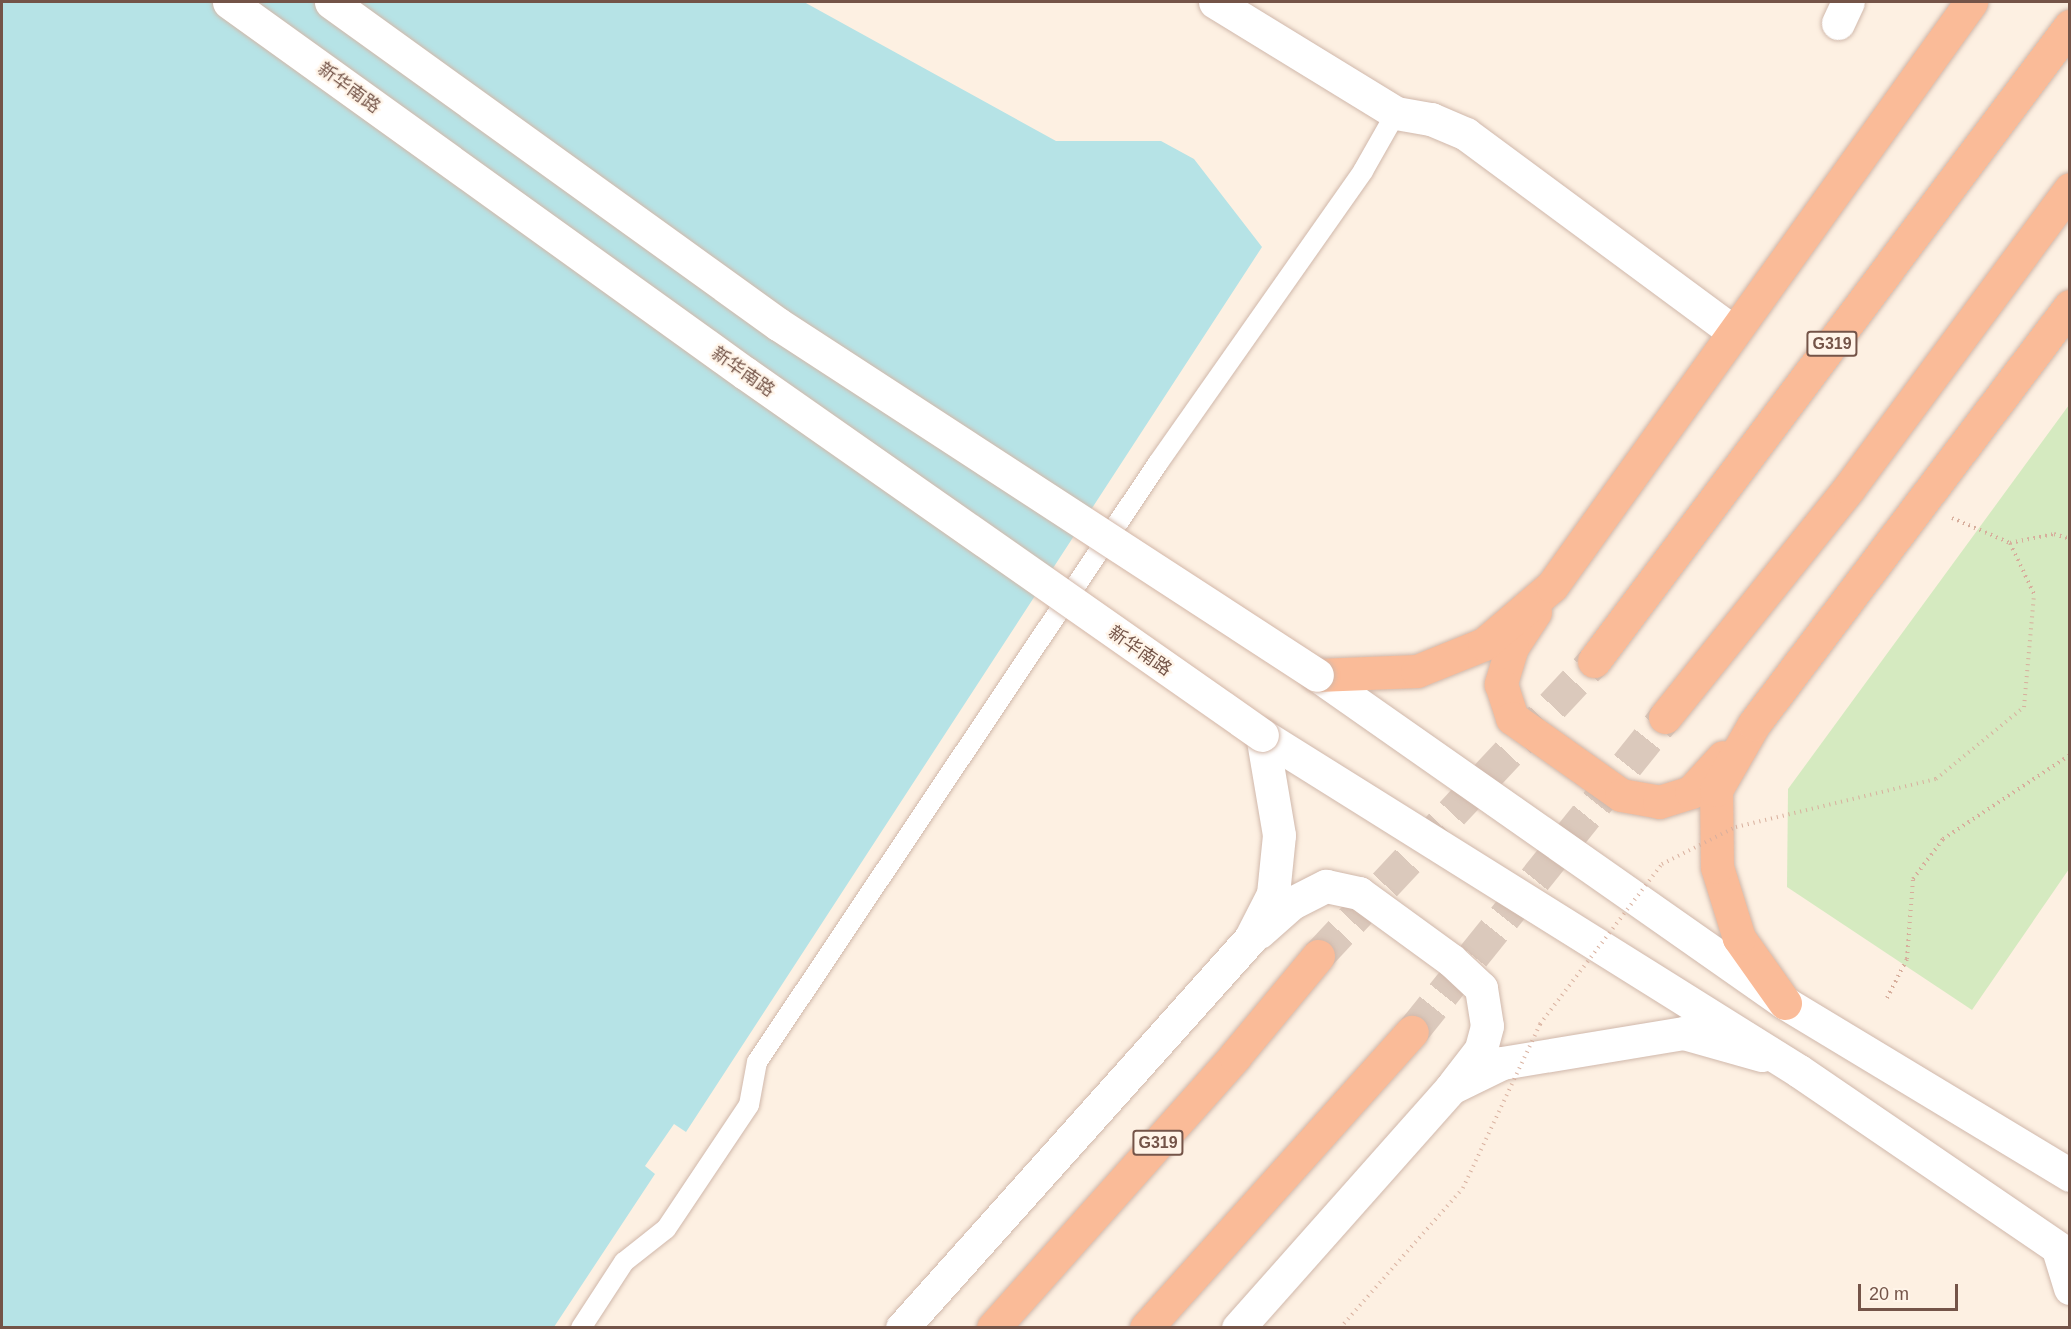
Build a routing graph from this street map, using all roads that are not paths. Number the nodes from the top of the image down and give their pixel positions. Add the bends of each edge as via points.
1 (229, 2) edge
2 (331, 2) edge
3 (1215, 2) edge
4 (1971, 2) edge
5 (2070, 26) edge
6 (1396, 113) junction
7 (2070, 189) edge
8 (2070, 306) edge
9 (1731, 330) junction
10 (1552, 586) junction
11 (1594, 662) tunnel mouth
12 (1317, 675) junction
13 (1665, 717) tunnel mouth
14 (1754, 724) junction
15 (1262, 735) junction
16 (1250, 939) junction
17 (1318, 956) tunnel mouth
18 (1785, 1003) junction
19 (1412, 1032) tunnel mouth
20 (1799, 1071) junction
21 (1451, 1088) junction
22 (2070, 1175) edge
23 (2064, 1253) edge
24 (2070, 1288) edge
25 (581, 1328) edge
26 (902, 1328) edge
27 (993, 1328) edge
28 (1146, 1328) edge
29 (1238, 1328) edge

1 - 15 main road, 新华南路, bridge via 745,373
2 - 12 main road, bridge via 778,324
3 - 6 main road
4 - 9 highway
5 - 11 highway, G319
6 - 9 main road via 1431,119 1466,134
6 - 25 lane via 1363,171 1158,463 757,1062 749,1105 666,1229 624,1262
7 - 13 highway via 1849,488
8 - 14 highway
9 - 10 highway
10 - 12 highway via 1484,644 1417,671
10 - 14 highway via 1512,647 1502,684 1512,718 1621,795 1659,802 1691,792
12 - 18 main road
14 - 18 highway via 1716,790 1717,867 1739,938
15 - 16 main road via 1279,835 1273,894
15 - 20 main road, 新华南路
16 - 21 main road via 1292,903 1326,886 1359,893 1451,960 1481,988 1487,1026 1481,1048
16 - 26 main road
17 - 27 highway, G319 via 1236,1056
18 - 22 main road
19 - 28 highway
20 - 21 main road via 1738,1045 1684,1033 1502,1063
20 - 23 main road
21 - 29 main road
23 - 24 main road

